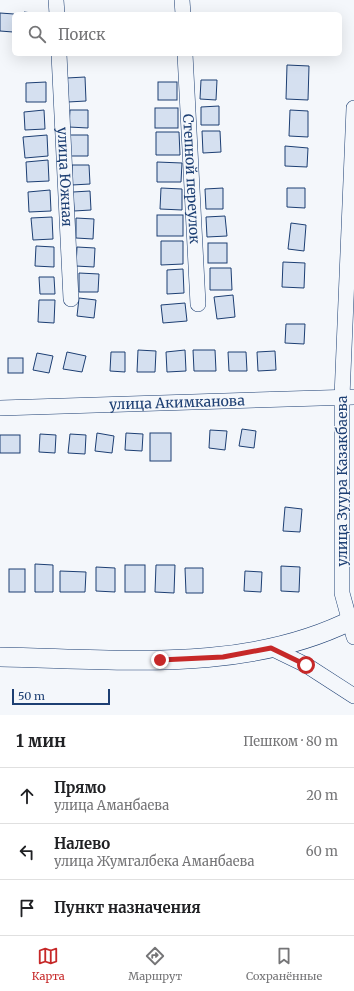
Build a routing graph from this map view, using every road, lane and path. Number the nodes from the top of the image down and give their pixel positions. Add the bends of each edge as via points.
1 (56, 0) edge
2 (182, 0) edge
3 (57, 12) edge
4 (183, 12) edge
5 (59, 56) edge
6 (185, 56) edge
7 (354, 108) edge
8 (71, 299) dead end
9 (198, 304) dead end
10 (348, 397) edge
11 (0, 408) edge
12 (352, 626) edge
13 (271, 648) junction
14 (0, 657) edge
15 (354, 696) edge

1 - 3 street
2 - 4 street
5 - 8 street, улица Южная
6 - 9 street, Степной переулок
7 - 10 street, улица Зуура Казакбаева
10 - 11 street, улица Акимканова
10 - 12 street, улица Зуура Казакбаева via 342,594
12 - 13 main road
13 - 14 main road via 223,657 160,660
13 - 15 street via 306,665

